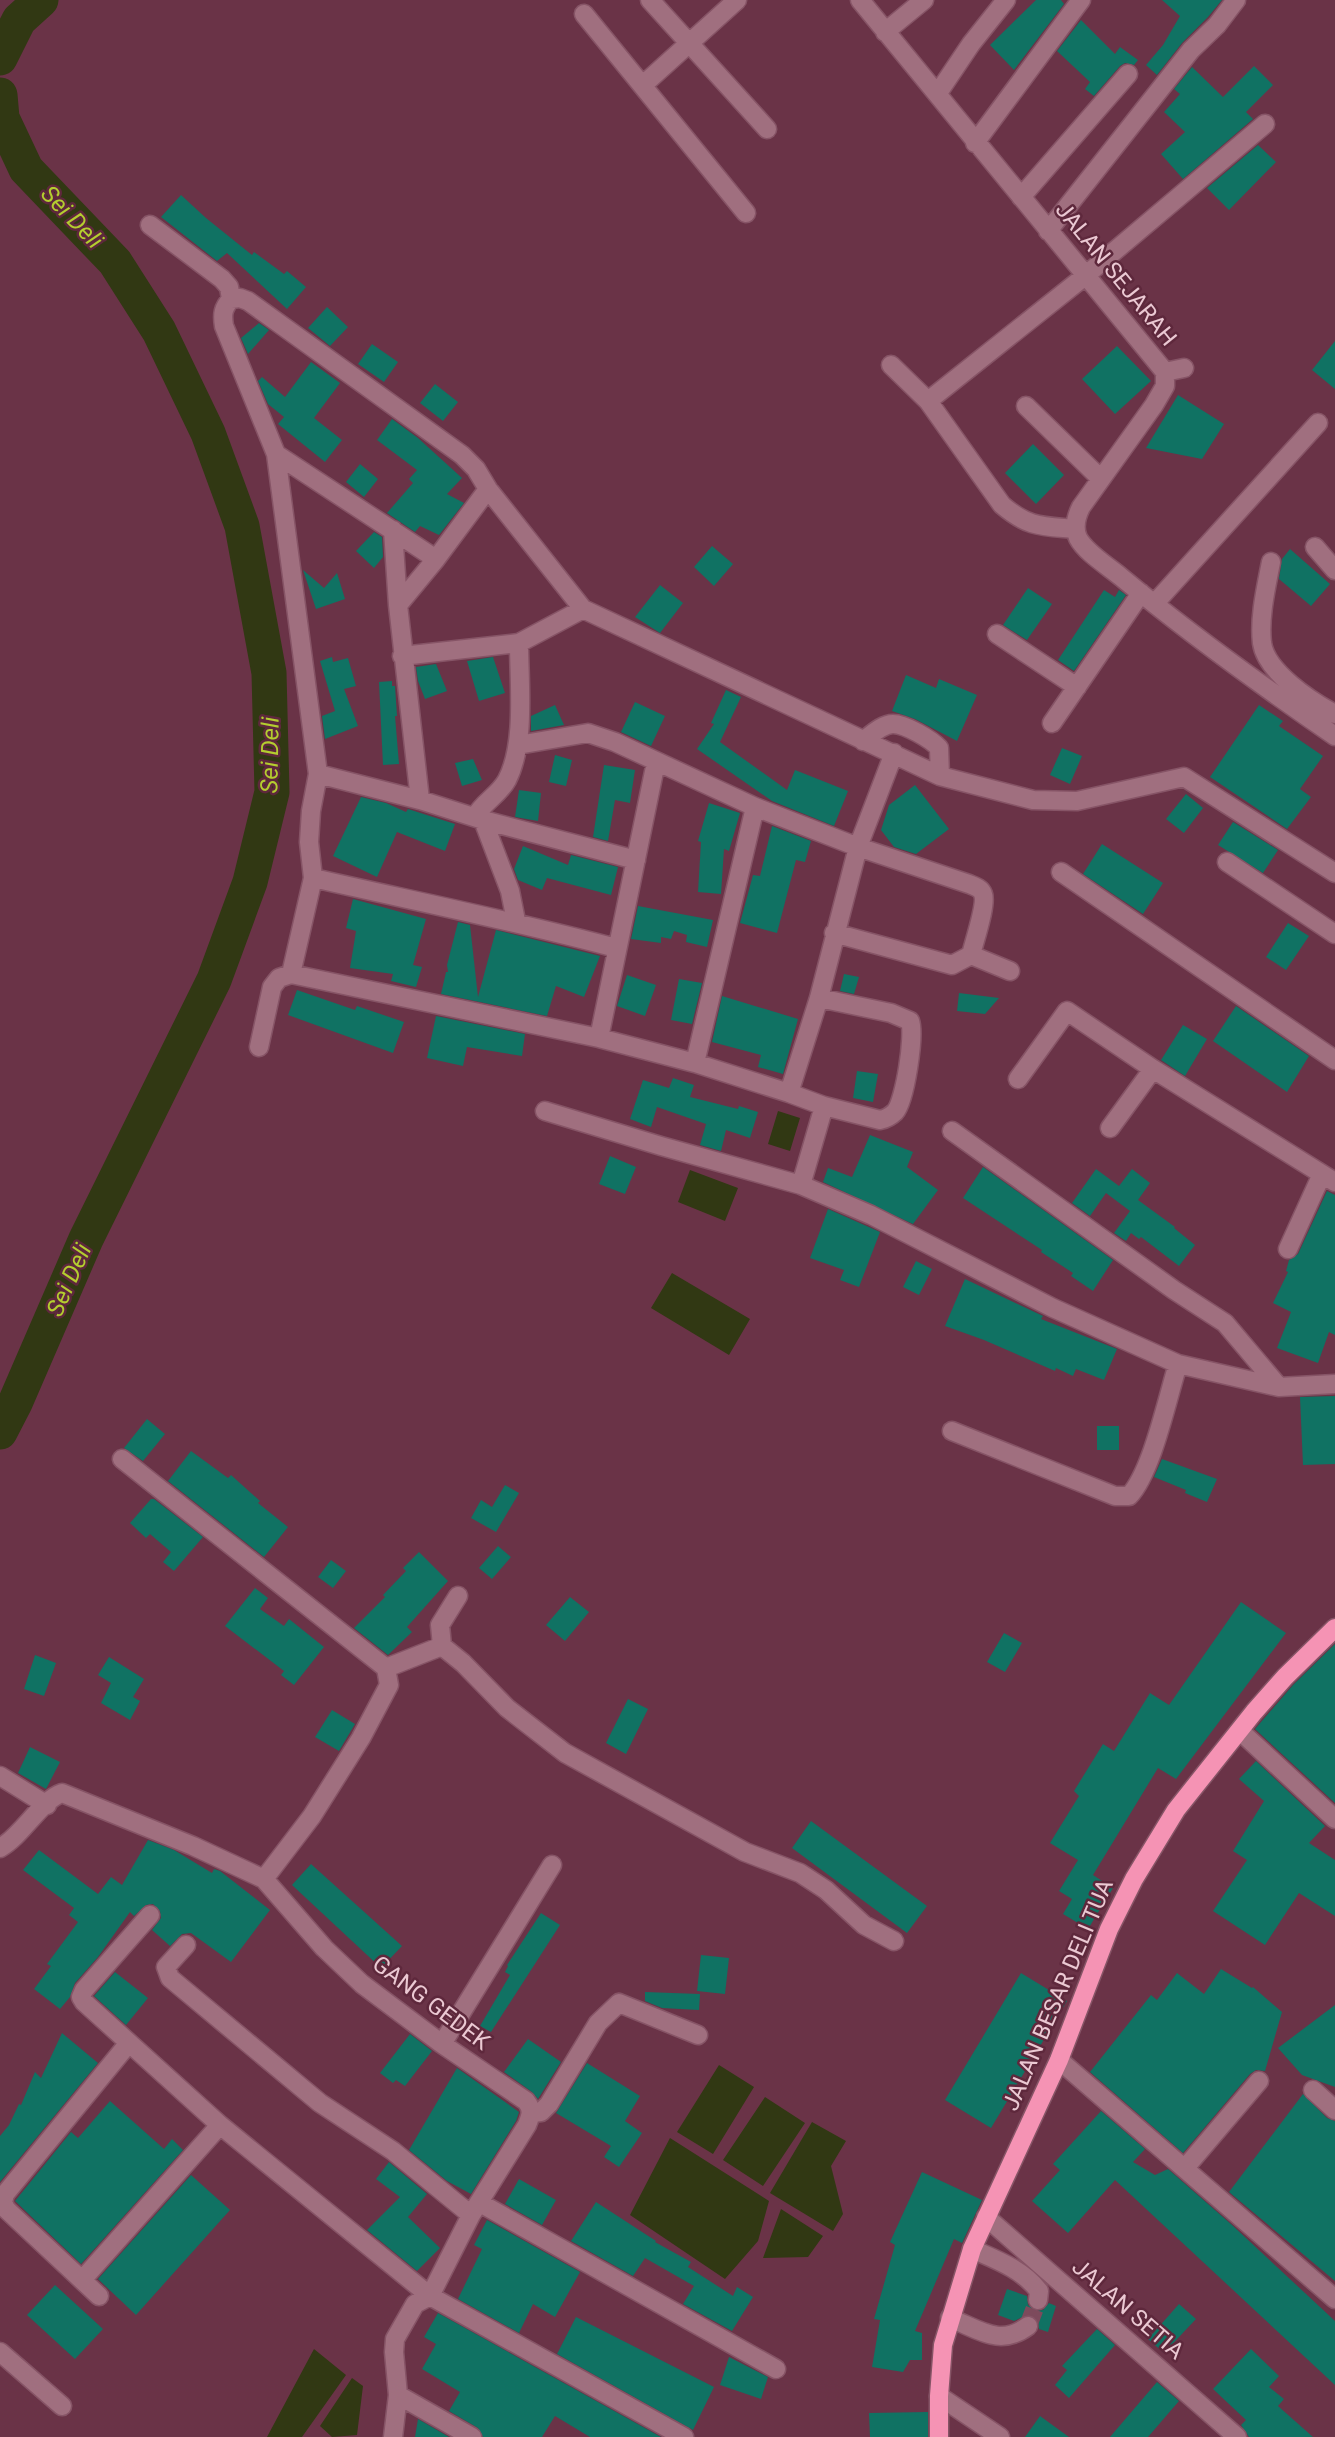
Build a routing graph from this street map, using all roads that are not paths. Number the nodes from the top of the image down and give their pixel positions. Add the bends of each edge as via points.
1 (650, 0) edge
2 (737, 0) edge
3 (860, 0) edge
4 (924, 0) edge
5 (1006, 0) edge
6 (1081, 0) edge
7 (1236, 0) edge
8 (584, 14) dead end
9 (885, 32) junction
10 (690, 42) junction
11 (1128, 74) dead end
12 (643, 85) junction
13 (938, 93) junction
14 (1265, 124) dead end
15 (767, 129) dead end
16 (975, 143) junction
17 (1021, 197) junction
18 (746, 213) dead end
19 (150, 225) dead end
20 (1048, 230) junction
21 (1085, 276) junction
22 (231, 299) junction
23 (891, 365) dead end
24 (1184, 368) dead end
25 (1164, 372) junction
26 (928, 401) junction
27 (1026, 406) dead end
28 (1318, 422) dead end
29 (276, 454) junction
30 (1100, 478) junction
31 (488, 489) junction
32 (1075, 529) junction
33 (393, 530) junction
34 (1315, 547) dead end
35 (436, 559) junction
36 (1271, 562) dead end
37 (1335, 570) edge
38 (1148, 598) junction
39 (398, 604) junction
40 (583, 609) junction
41 (997, 634) dead end
42 (519, 643) junction
43 (402, 656) junction
44 (1077, 687) junction
45 (1335, 714) edge
46 (1052, 723) dead end
47 (1335, 736) edge
48 (863, 741) junction
49 (518, 745) junction
50 (894, 753) junction
51 (656, 762) junction
52 (318, 774) junction
53 (940, 775) junction
54 (420, 800) junction
55 (755, 807) junction
56 (479, 818) junction
57 (858, 847) junction
58 (636, 860) junction
59 (1227, 863) dead end
60 (1061, 872) dead end
61 (1335, 873) edge
62 (313, 878) junction
63 (516, 921) junction
64 (834, 933) junction
65 (1335, 934) edge
66 (616, 948) junction
67 (971, 955) junction
68 (1010, 971) dead end
69 (291, 974) junction
70 (819, 998) junction
71 (598, 1038) junction
72 (259, 1047) dead end
73 (1335, 1060) edge
74 (695, 1063) junction
75 (1153, 1069) junction
76 (1018, 1079) dead end
77 (789, 1093) junction
78 (824, 1106) junction
79 (545, 1111) dead end
80 (1110, 1128) dead end
81 (952, 1131) dead end
82 (1329, 1178) edge
83 (801, 1185) junction
84 (1288, 1249) dead end
85 (1178, 1364) junction
86 (1335, 1384) edge
87 (1279, 1387) junction
88 (951, 1431) dead end
89 (122, 1459) dead end
90 (458, 1596) dead end
91 (1335, 1628) edge
92 (442, 1646) junction
93 (386, 1668) junction
94 (1240, 1731) junction
95 (0, 1776) edge
96 (47, 1805) junction
97 (1335, 1819) edge
98 (0, 1848) edge
99 (552, 1865) dead end
100 (264, 1880) junction
101 (150, 1915) dead end
102 (894, 1941) dead end
103 (186, 1945) dead end
104 (698, 2035) dead end
105 (128, 2044) junction
106 (442, 2044) junction
107 (1059, 2060) junction
108 (1259, 2081) dead end
109 (1314, 2090) dead end
110 (1335, 2110) edge
111 (531, 2113) junction
112 (220, 2125) junction
113 (1185, 2168) junction
114 (475, 2209) junction
115 (986, 2217) junction
116 (972, 2249) junction
117 (82, 2280) junction
118 (99, 2296) dead end
119 (430, 2296) junction
120 (1335, 2299) edge
121 (1038, 2300) dead end
122 (950, 2318) junction
123 (1028, 2326) dead end
124 (0, 2351) edge
125 (776, 2369) dead end
126 (398, 2395) junction
127 (939, 2396) junction
128 (62, 2406) dead end
129 (393, 2437) edge
130 (472, 2437) edge
131 (684, 2437) edge
132 (939, 2437) edge
133 (1000, 2437) edge
134 (1237, 2437) edge

1 - 10 street
2 - 10 street
3 - 9 street, JALAN SEJARAH
4 - 9 street
5 - 13 street
6 - 16 street
7 - 20 street
8 - 12 street
9 - 13 street, JALAN SEJARAH
10 - 12 street
10 - 15 street
11 - 17 street
12 - 18 street
13 - 16 street, JALAN SEJARAH
14 - 21 street
16 - 17 street, JALAN SEJARAH
17 - 20 street, JALAN SEJARAH
19 - 22 street via 222,279
20 - 21 street, JALAN SEJARAH
21 - 25 street, JALAN SEJARAH
21 - 26 street
22 - 29 street via 222,314 223,326
22 - 31 street via 248,301 462,455
23 - 26 street
24 - 25 street
25 - 30 street, JALAN SEJARAH via 1161,394
26 - 32 street via 1002,505 1032,525
27 - 30 street
28 - 38 street
29 - 33 street
29 - 52 street
30 - 32 street, JALAN SEJARAH via 1077,515
31 - 35 street
31 - 40 street
32 - 38 street via 1086,547
33 - 35 street
33 - 39 street
34 - 37 street
35 - 39 street
36 - 45 street via 1262,646 1286,679
38 - 44 street
38 - 47 street via 1255,682
39 - 43 street
40 - 42 street
40 - 48 street
41 - 44 street
42 - 43 street
42 - 49 street
43 - 54 street
44 - 46 street
48 - 50 street
48 - 53 street via 883,727 904,727 940,748
49 - 51 street via 588,733
49 - 56 street via 509,777 482,805
50 - 53 street
50 - 57 street
51 - 55 street
51 - 58 street
52 - 54 street
52 - 62 street via 309,842
53 - 61 street via 1033,800 1077,801 1184,777
54 - 56 street
55 - 57 street
55 - 74 street
56 - 58 street
56 - 63 street via 510,891
57 - 64 street
57 - 67 street via 978,888 984,898
58 - 66 street
59 - 65 street
60 - 73 street
62 - 63 street
62 - 69 street
63 - 66 street
64 - 67 street via 947,964
64 - 70 street
66 - 71 street
67 - 68 street
69 - 71 street
69 - 72 street via 272,987
70 - 77 street
70 - 78 street via 900,1016 910,1021 912,1029 900,1102 894,1112 880,1120
71 - 74 street
74 - 77 street
75 - 76 street via 1068,1011
75 - 80 street
75 - 82 street
77 - 78 street
78 - 83 street
79 - 83 street
81 - 87 street via 1225,1323
82 - 84 street
83 - 85 street via 871,1214 1053,1308
85 - 87 street
85 - 88 street via 1151,1452 1137,1488 1129,1496 1115,1496
86 - 87 street
89 - 93 street
90 - 92 street via 440,1625
91 - 94 main road, JALAN BESAR DELI TUA via 1285,1677
92 - 93 street
92 - 102 street via 565,1753 745,1852 800,1873 864,1925
93 - 100 street via 389,1685 361,1738 312,1816
94 - 97 street
94 - 107 main road, JALAN BESAR DELI TUA via 1176,1810 1134,1879 1109,1929
95 - 96 street
96 - 98 street
96 - 100 street, GANG GEDEK via 62,1793
99 - 106 street
100 - 106 street, GANG GEDEK via 362,1984
101 - 105 street via 81,1997
103 - 114 street via 166,1968 170,1978 320,2103
104 - 111 street via 619,2003 598,2023 550,2104
105 - 112 street
105 - 117 street via 3,2202
106 - 111 street, GANG GEDEK via 526,2101
107 - 113 street
107 - 115 main road, JALAN BESAR DELI TUA
108 - 113 street
109 - 110 street
111 - 114 street
112 - 117 street
112 - 119 street
113 - 120 street
114 - 119 street
114 - 125 street
115 - 116 main road, JALAN BESAR DELI TUA
115 - 134 street, JALAN SETIA
116 - 121 street via 1030,2279 1039,2291
116 - 122 main road, JALAN BESAR DELI TUA
117 - 118 street
119 - 126 street via 415,2304 396,2339
119 - 131 street
122 - 123 street via 1000,2337 1016,2335
122 - 127 main road, JALAN BESAR DELI TUA
124 - 128 street
126 - 129 street
126 - 130 street
127 - 132 main road, JALAN BESAR DELI TUA
127 - 133 street

